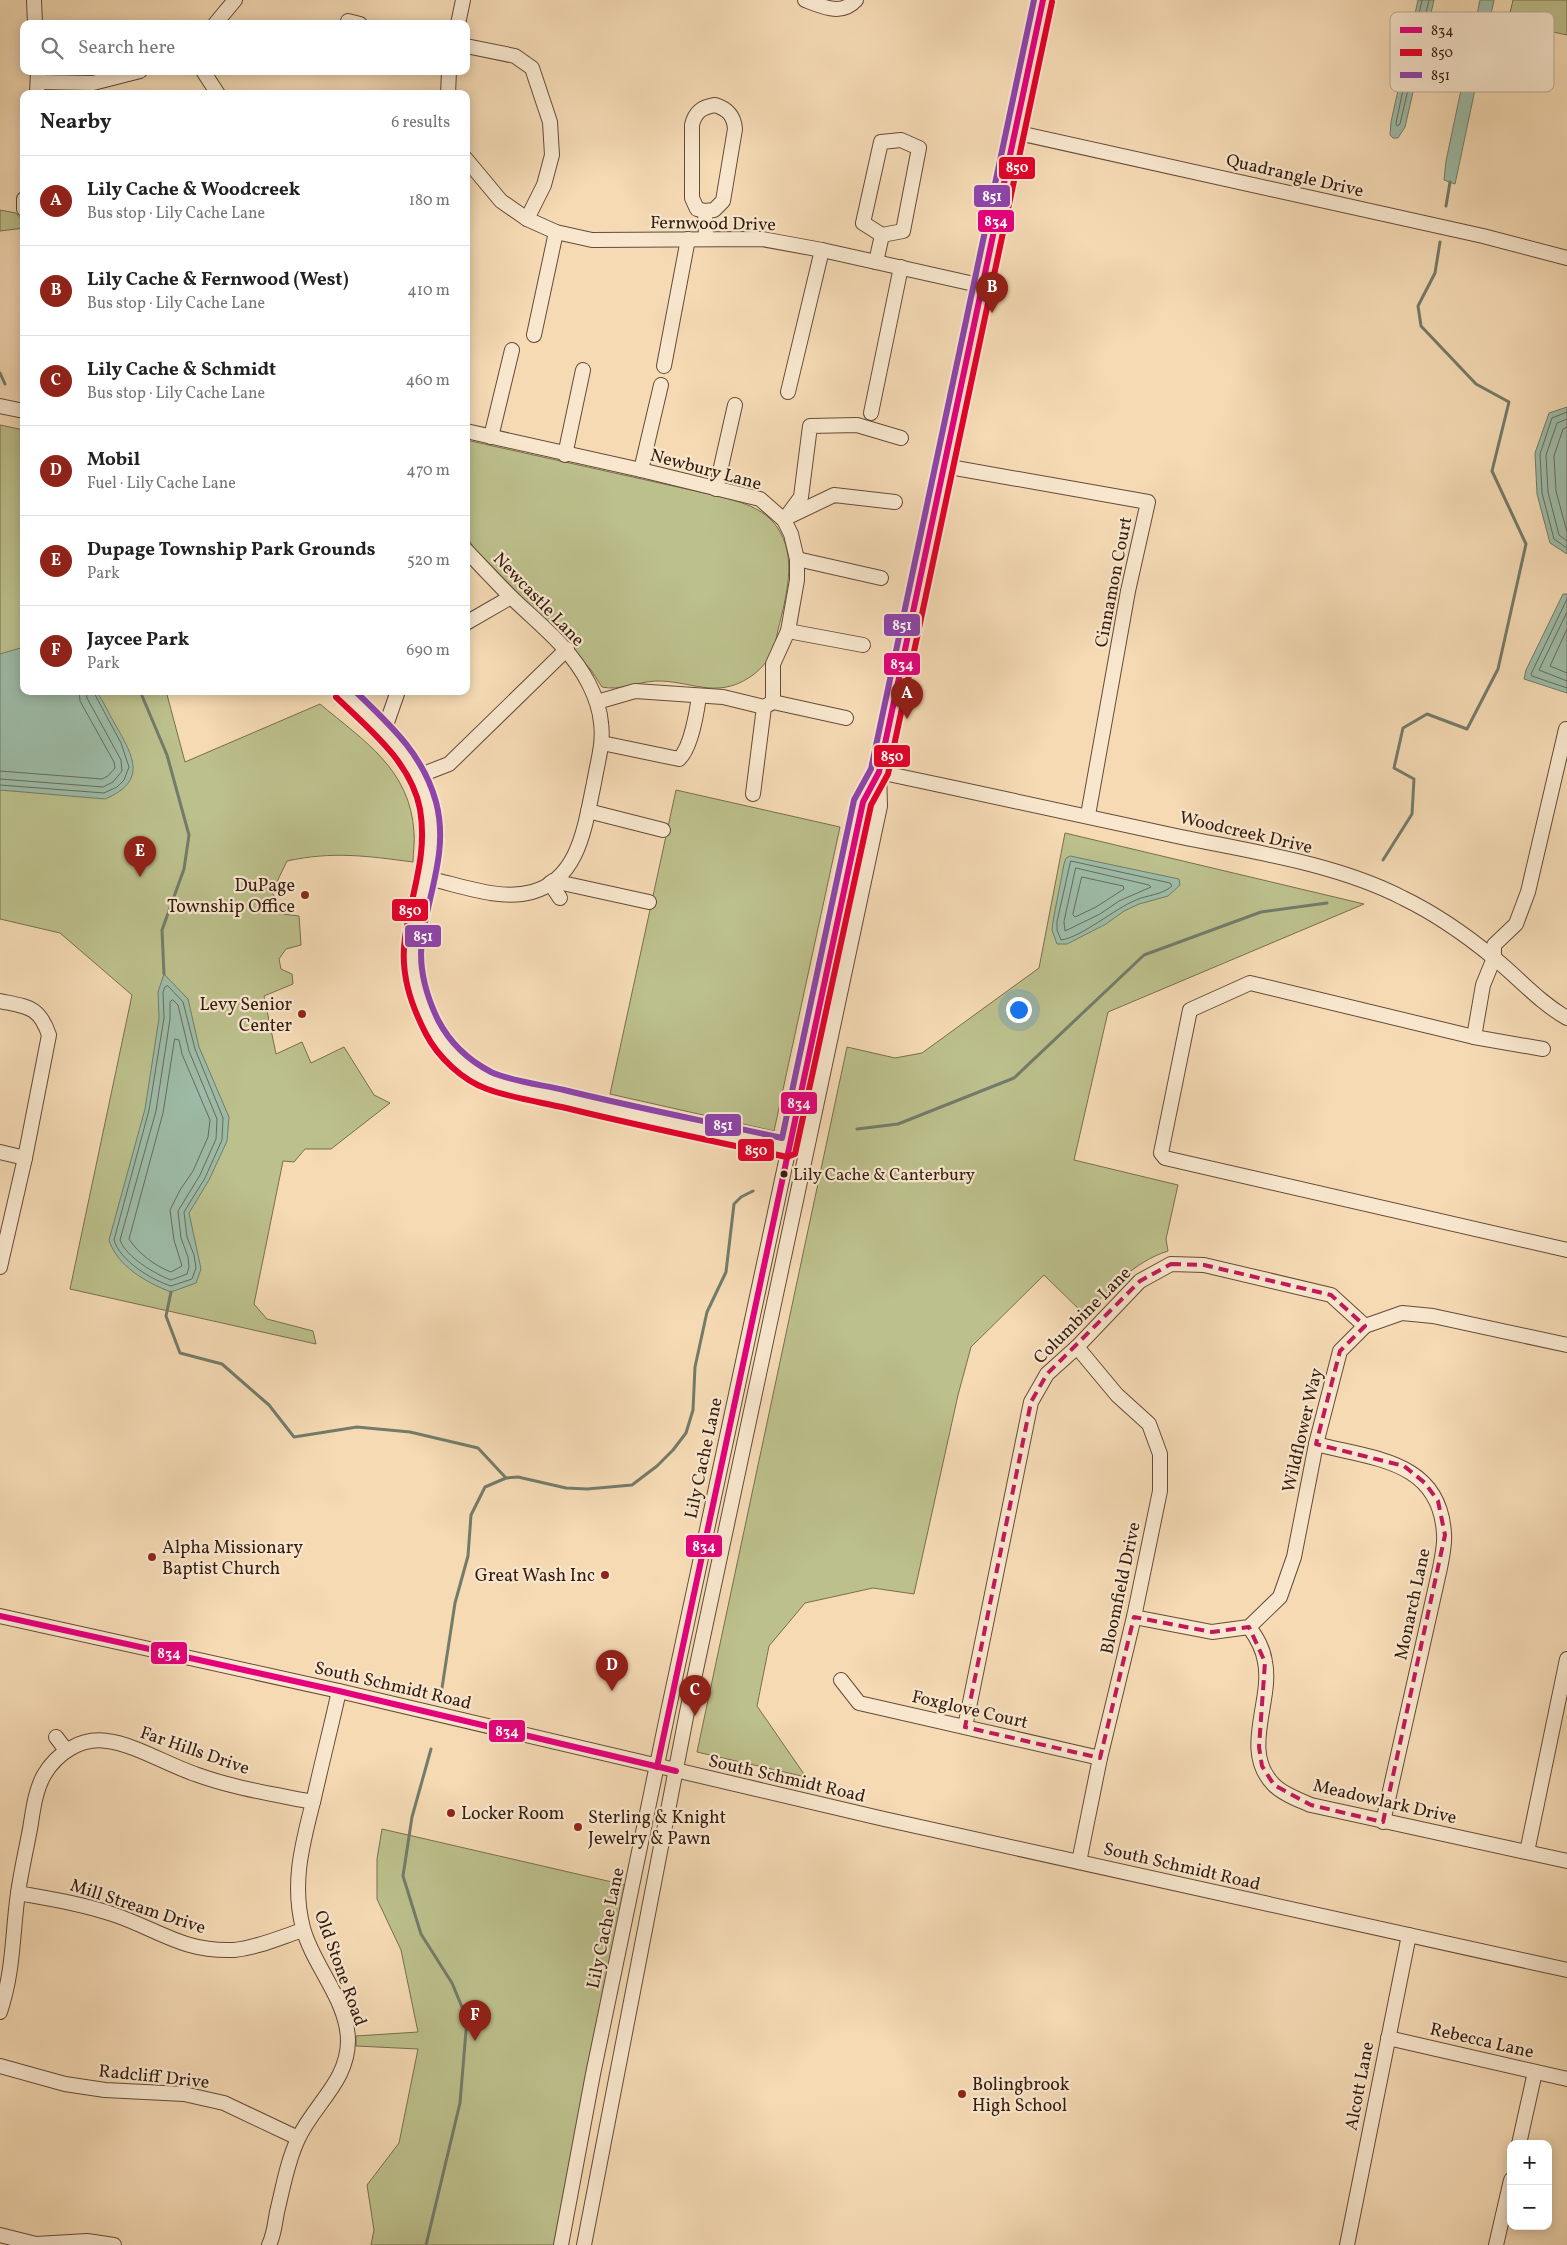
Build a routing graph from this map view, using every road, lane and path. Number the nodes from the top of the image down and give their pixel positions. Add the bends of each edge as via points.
1 (34, 0) edge
2 (235, 0) edge
3 (463, 0) edge
4 (805, 0) edge
5 (1042, 0) edge
6 (854, 3) edge
7 (35, 20) edge
8 (218, 20) edge
9 (459, 20) edge
10 (470, 47) edge
11 (124, 75) edge
12 (206, 75) edge
13 (449, 75) edge
14 (38, 82) edge
15 (215, 90) edge
16 (448, 90) edge
17 (1014, 132) junction
18 (470, 168) edge
19 (706, 211) junction
20 (528, 219) junction
21 (556, 232) junction
22 (882, 235) junction
23 (706, 238) junction
24 (688, 239) junction
25 (822, 250) junction
26 (1567, 258) edge
27 (876, 262) junction
28 (902, 267) junction
29 (983, 286) junction
30 (534, 335) dead end
31 (512, 350) dead end
32 (664, 366) dead end
33 (583, 370) dead end
34 (661, 385) dead end
35 (788, 392) dead end
36 (735, 405) dead end
37 (0, 406) edge
38 (20, 410) edge
39 (871, 413) dead end
40 (470, 432) edge
41 (491, 437) junction
42 (901, 438) dead end
43 (565, 455) junction
44 (944, 466) junction
45 (641, 470) junction
46 (716, 488) junction
47 (895, 502) dead end
48 (784, 520) junction
49 (470, 554) edge
50 (797, 559) junction
51 (881, 578) dead end
52 (511, 597) junction
53 (470, 621) edge
54 (788, 630) junction
55 (864, 646) dead end
56 (567, 649) junction
57 (346, 695) edge
58 (397, 695) edge
59 (699, 696) junction
60 (597, 702) junction
61 (768, 704) junction
62 (846, 718) dead end
63 (1566, 729) edge
64 (384, 731) junction
65 (602, 743) junction
66 (879, 772) junction
67 (418, 776) junction
68 (753, 794) dead end
69 (588, 811) junction
70 (1088, 815) junction
71 (663, 830) dead end
72 (428, 878) junction
73 (552, 882) junction
74 (560, 898) dead end
75 (649, 902) dead end
76 (1494, 958) junction
77 (0, 1000) edge
78 (1567, 1018) edge
79 (1474, 1037) junction
80 (1543, 1049) dead end
81 (789, 1148) junction
82 (0, 1152) edge
83 (806, 1152) junction
84 (25, 1158) junction
85 (1567, 1250) edge
86 (0, 1267) edge
87 (1365, 1326) junction
88 (1567, 1345) edge
89 (1077, 1348) junction
90 (1316, 1444) junction
91 (0, 1616) edge
92 (1134, 1617) junction
93 (1249, 1627) junction
94 (1567, 1659) edge
95 (841, 1680) dead end
96 (339, 1691) junction
97 (965, 1727) junction
98 (56, 1737) dead end
99 (66, 1750) junction
100 (1100, 1758) junction
101 (657, 1767) junction
102 (676, 1771) junction
103 (313, 1802) junction
104 (1382, 1822) junction
105 (1527, 1852) junction
106 (1567, 1861) edge
107 (1079, 1862) junction
108 (18, 1893) junction
109 (303, 1930) junction
110 (1408, 1935) junction
111 (1567, 1970) edge
112 (0, 2012) edge
113 (1388, 2038) junction
114 (0, 2066) edge
115 (1535, 2072) junction
116 (1567, 2079) edge
117 (298, 2138) junction
118 (1520, 2140) edge
119 (1510, 2185) edge
120 (0, 2235) edge
121 (114, 2245) edge
122 (269, 2245) edge
123 (561, 2245) edge
124 (584, 2245) edge
125 (1346, 2245) edge
126 (1496, 2245) edge

1 - 7 street
2 - 8 street
3 - 9 street
4 - 6 street via 832,10
5 - 17 street, Lily Cache Lane
10 - 20 street via 515,56 532,68 550,122 552,155 544,184
11 - 14 street via 93,83
12 - 15 street
13 - 16 street
17 - 26 street, Quadrangle Drive via 1483,236
17 - 29 street, Lily Cache Lane
18 - 20 street, Fernwood Drive via 501,201
19 - 19 street via 714,210 723,201 735,129 730,113 715,105 699,110 692,125 692,198 697,209
19 - 23 street
20 - 21 street, Fernwood Drive
21 - 24 street, Fernwood Drive via 592,240
21 - 30 street
22 - 22 street via 863,223 882,142 901,140 919,148 903,231
22 - 27 street
23 - 24 street, Fernwood Drive
23 - 25 street, Fernwood Drive via 762,239
24 - 32 street
25 - 27 street, Fernwood Drive
25 - 35 street
27 - 28 street, Fernwood Drive
28 - 29 street, Fernwood Drive
28 - 39 street
29 - 44 street, Lily Cache Lane
31 - 41 street
33 - 43 street
34 - 45 street
36 - 46 street
37 - 38 street
40 - 41 street, Newbury Lane
41 - 43 street, Newbury Lane
42 - 48 street via 857,425 810,426 801,497
43 - 45 street, Newbury Lane
44 - 66 street, Lily Cache Lane
44 - 70 street, Cinnamon Court via 1148,502 1128,591
45 - 46 street, Newbury Lane
46 - 48 street, Newbury Lane via 760,499
47 - 48 street via 834,495
48 - 50 street, Newbury Lane
49 - 52 street, Newcastle Lane
50 - 51 street
50 - 54 street, Newbury Lane via 797,580
52 - 53 street
52 - 56 street, Newcastle Lane
54 - 55 street
54 - 61 street, Newbury Lane via 773,664
56 - 60 street, Newcastle Lane
56 - 67 street via 449,764
57 - 64 street
58 - 64 street
59 - 60 street via 636,691
59 - 61 street
59 - 65 street via 693,726 683,756 679,759
60 - 65 street
61 - 62 street
61 - 68 street, Newbury Lane
63 - 76 street via 1528,892 1516,924 1494,945
64 - 67 street
65 - 69 street
66 - 70 street, Woodcreek Drive
66 - 81 street, Lily Cache Lane via 863,802
66 - 83 street, Lily Cache Lane via 880,806
67 - 72 street via 428,806 432,842
69 - 71 street
69 - 73 street via 578,849
70 - 76 street, Woodcreek Drive via 1313,866 1362,881 1440,917
72 - 73 street via 500,894 532,892
72 - 81 street via 413,940 414,981 420,1003 440,1042 468,1069 490,1081
73 - 74 street
73 - 75 street
76 - 78 street, Woodcreek Drive via 1530,992
76 - 79 street via 1483,985
77 - 84 street via 29,1007 44,1020 49,1035
79 - 80 street
79 - 85 street via 1250,983 1190,1010 1162,1156
81 - 83 street
81 - 101 street, Lily Cache Lane
82 - 84 street
83 - 102 street, Lily Cache Lane
84 - 86 street
87 - 88 street, Wildflower Way via 1402,1313 1433,1316
87 - 89 street, Columbine Lane via 1331,1294 1204,1265 1171,1264 1140,1281
87 - 90 street, Wildflower Way via 1340,1351
89 - 92 street, Bloomfield Drive via 1117,1395 1149,1424 1160,1454 1160,1491
89 - 97 street, Columbine Lane via 1047,1374 1031,1402
90 - 93 street, Wildflower Way via 1294,1557 1280,1598
90 - 104 street, Monarch Lane via 1404,1466 1426,1483 1438,1501 1443,1526 1440,1568
91 - 96 street, South Schmidt Road
92 - 93 street via 1212,1632
92 - 100 street, Bloomfield Drive
93 - 104 street, Meadowlark Drive via 1259,1640 1266,1662 1266,1684 1258,1724 1259,1747 1262,1766 1274,1785 1311,1805
94 - 105 street
95 - 97 street, Foxglove Court via 859,1703
96 - 101 street, South Schmidt Road
96 - 103 street, Old Stone Road
97 - 100 street, Foxglove Court
98 - 99 street
99 - 103 street, Far Hills Drive via 80,1743 114,1742 221,1782
99 - 108 street via 52,1762 43,1776
100 - 107 street, Bloomfield Drive
101 - 102 street, South Schmidt Road
101 - 123 street, Lily Cache Lane
102 - 107 street, South Schmidt Road
102 - 124 street, Lily Cache Lane
103 - 109 street, Old Stone Road via 298,1874 297,1899
104 - 105 street, Meadowlark Drive
105 - 106 street, Meadowlark Drive
107 - 110 street, South Schmidt Road
108 - 109 street, Mill Stream Drive via 95,1908 187,1946 210,1949 251,1947
108 - 112 street via 10,1979
109 - 117 street, Old Stone Road via 340,2007 348,2039 337,2082
110 - 111 street, South Schmidt Road
110 - 113 street, Alcott Lane
113 - 115 street, Rebecca Lane
113 - 125 street, Alcott Lane
114 - 117 street, Radcliff Drive via 64,2084 105,2090 184,2094 224,2103
115 - 116 street, Rebecca Lane
115 - 118 street
117 - 122 street, Old Stone Road
119 - 126 street
120 - 121 street via 36,2244 87,2241

